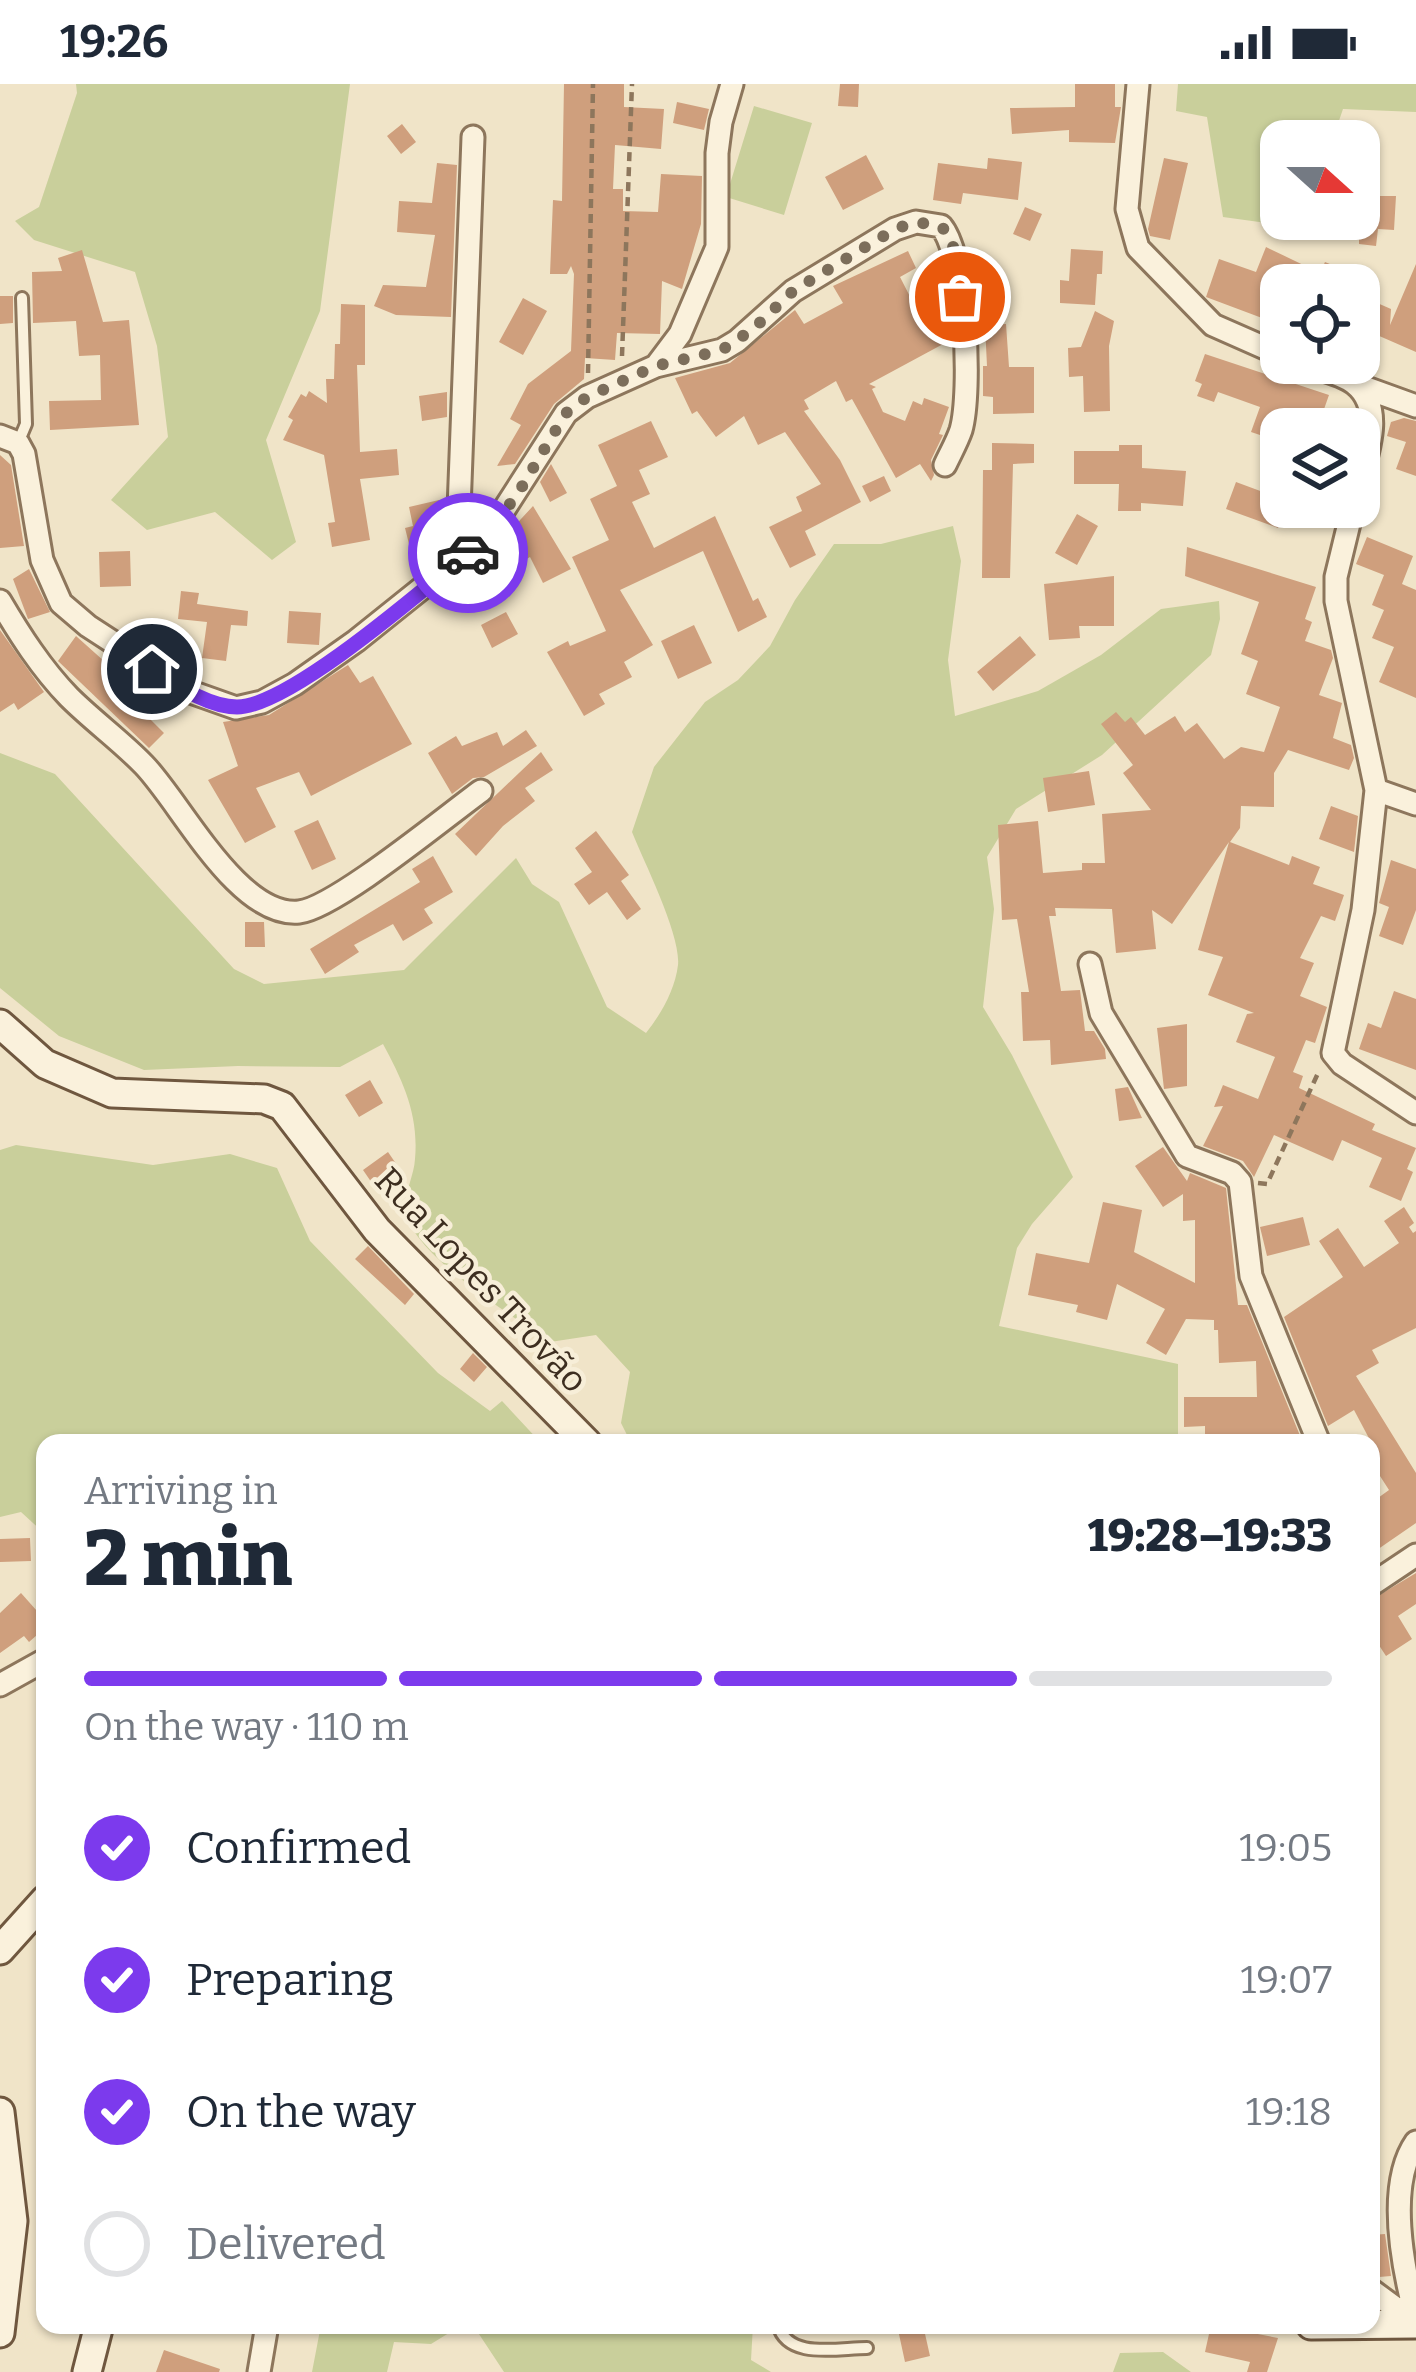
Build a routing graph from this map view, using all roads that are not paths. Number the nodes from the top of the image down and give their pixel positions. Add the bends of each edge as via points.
1 (732, 84) edge
2 (1138, 84) edge
3 (473, 137) dead end
4 (22, 298) dead end
5 (1260, 347) edge
6 (656, 366) junction
7 (1355, 384) joint
8 (1416, 406) edge
9 (1366, 408) edge
10 (9, 439) edge
11 (945, 465) dead end
12 (1348, 528) edge
13 (466, 555) junction
14 (0, 601) edge
15 (481, 790) dead end
16 (1376, 790) junction
17 (1416, 804) edge
18 (1090, 964) dead end
19 (0, 1024) edge
20 (1416, 1113) edge
21 (578, 1434) edge
22 (1315, 1434) edge
23 (1416, 1555) edge
24 (1380, 1580) edge
25 (36, 1665) edge
26 (0, 1685) edge
27 (36, 1910) edge
28 (0, 1950) edge
29 (0, 2112) edge
30 (1416, 2142) edge
31 (1380, 2296) edge
32 (1416, 2322) edge
33 (1380, 2323) edge
34 (0, 2333) edge
35 (97, 2334) edge
36 (266, 2334) edge
37 (781, 2334) edge
38 (867, 2348) dead end
39 (87, 2372) edge
40 (260, 2372) edge

1 - 6 street via 716,153 717,247 680,334
2 - 5 street via 1127,209 1138,248 1213,326
3 - 13 street via 458,536
4 - 10 lane via 26,424
6 - 11 street via 722,350 793,291 895,229 941,226 952,239 966,382 962,428
6 - 13 street via 566,413 520,490
7 - 8 street
7 - 9 street
10 - 13 street via 24,454 42,560 61,602 152,669 214,702 262,702 296,684
12 - 16 street via 1336,601
14 - 15 street via 69,697 146,767 226,870 271,907 292,912 326,904
16 - 17 street
16 - 20 street via 1363,910 1333,1053
18 - 22 street via 1101,1012 1187,1156 1240,1182 1251,1276
19 - 21 main road, Rua Lopes Trovão via 45,1064 112,1093 282,1106 377,1230
23 - 24 street
25 - 26 street
27 - 28 main road
29 - 34 main road via 13,2221
30 - 32 street via 1402,2164 1401,2222
31 - 32 street
32 - 33 main road
35 - 39 main road
36 - 40 street
37 - 38 lane via 793,2347

